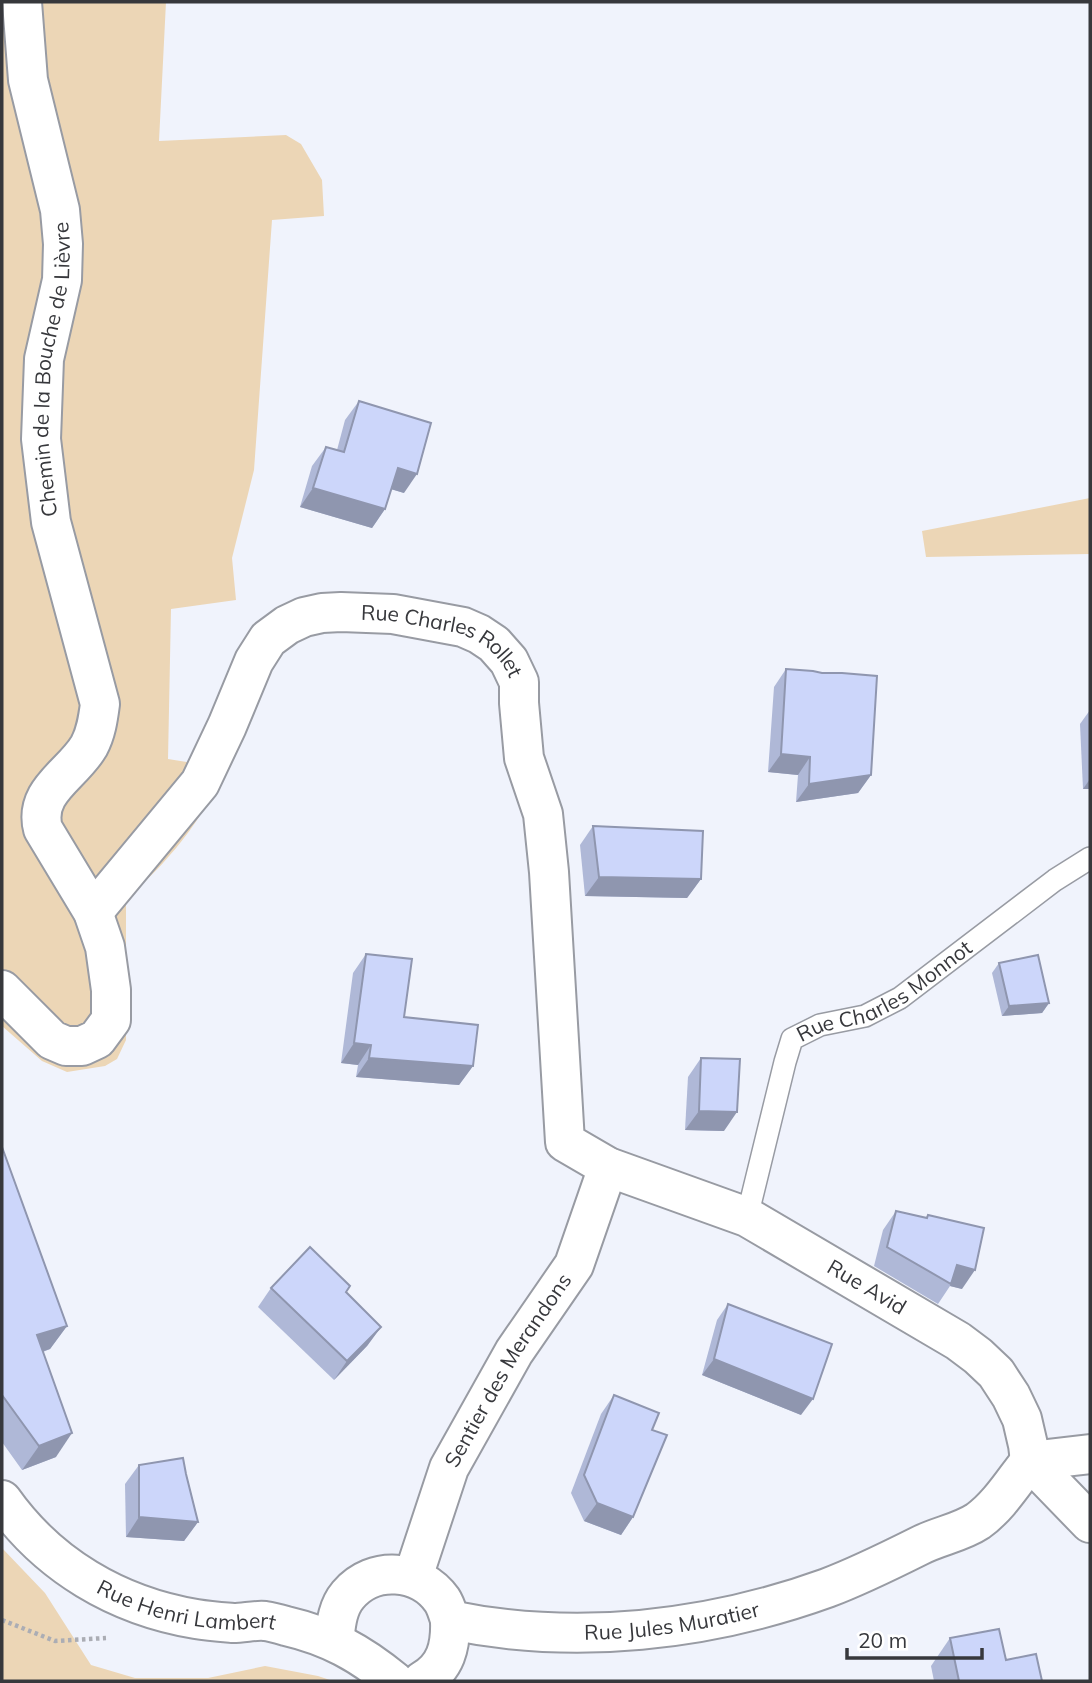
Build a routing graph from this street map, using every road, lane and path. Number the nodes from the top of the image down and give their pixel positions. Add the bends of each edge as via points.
1 (22, 2) edge
2 (1090, 858) edge
3 (93, 912) junction
4 (2, 990) edge
5 (565, 1142) joint
6 (608, 1167) junction
7 (747, 1217) junction
8 (1090, 1454) edge
9 (1030, 1461) junction
10 (2, 1500) edge
11 (1090, 1523) edge
12 (413, 1577) junction
13 (163, 1613) junction
14 (2, 1619) edge
15 (450, 1620) junction
16 (334, 1641) junction
17 (394, 1681) edge
18 (422, 1681) edge

1 - 3 street, Chemin de la Bouche de Lièvre via 28,80 60,210 63,243 62,280 44,359 41,439 51,522 100,704 95,734 87,749 47,795 40,816 43,829
2 - 7 lane, Rue Charles Monnot via 900,998 865,1016 820,1025 792,1039
3 - 4 street, Chemin de la Bouche de Lièvre via 105,947 111,990 111,1020 97,1039 82,1046 52,1040
3 - 5 street, Rue Charles Rollet via 200,783 254,661 268,639 287,625 323,613 393,614 480,634 509,661 519,682 524,758 543,814
5 - 6 street, Rue Avid
6 - 7 street, Rue Avid
6 - 12 street, Sentier des Merandons via 574,1265 514,1352 449,1468
7 - 9 street, Rue Avid via 978,1356 1011,1396 1022,1419
8 - 9 street
9 - 11 street
9 - 15 street, Rue Jules Muratier via 992,1508 963,1530 777,1604 668,1627 602,1632 537,1631
10 - 13 street, Rue Henri Lambert via 16,1520 67,1568 129,1601
12 - 15 street via 443,1601
12 - 16 street via 376,1576 360,1584 337,1615
13 - 14 path via 118,1637 55,1642
13 - 16 street, Rue Henri Lambert via 234,1623 265,1621
15 - 18 street via 451,1640 444,1660
16 - 17 street, Rue Henri Lambert

